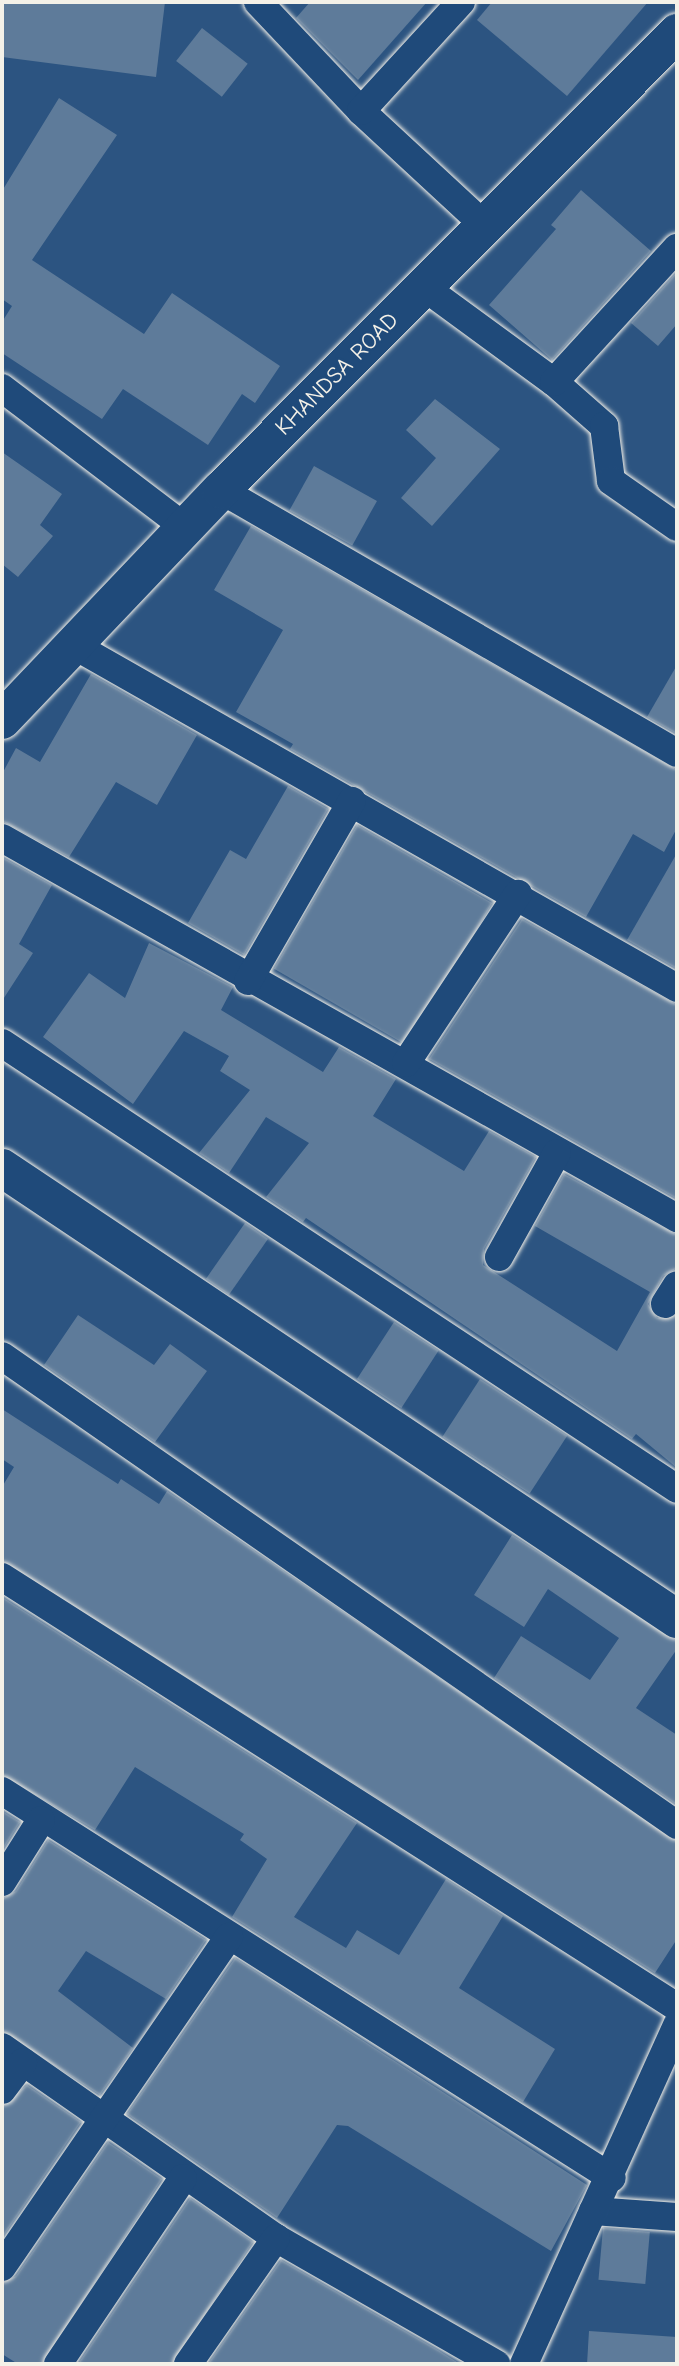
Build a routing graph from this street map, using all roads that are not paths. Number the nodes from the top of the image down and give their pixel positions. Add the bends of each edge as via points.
1 (258, 2) edge
2 (461, 2) edge
3 (677, 33) edge
4 (361, 111) junction
5 (483, 224) junction
6 (677, 248) edge
7 (424, 287) junction
8 (554, 382) junction
9 (2, 388) edge
10 (221, 490) junction
11 (677, 527) edge
12 (186, 528) junction
13 (77, 647) junction
14 (2, 720) edge
15 (677, 753) edge
16 (352, 801) junction
17 (2, 838) edge
18 (518, 894) junction
19 (248, 981) junction
20 (677, 988) edge
21 (2, 1043) edge
22 (406, 1063) junction
23 (557, 1153) junction
24 (2, 1168) edge
25 (677, 1218) edge
26 (499, 1256) dead end
27 (2, 1356) edge
28 (677, 1489) edge
29 (2, 1577) edge
30 (677, 1619) edge
31 (2, 1791) edge
32 (41, 1820) junction
33 (677, 1825) edge
34 (2, 1882) edge
35 (229, 1937) junction
36 (677, 2007) edge
37 (677, 2025) edge
38 (12, 2054) edge
39 (2, 2090) edge
40 (103, 2120) junction
41 (183, 2178) junction
42 (612, 2178) junction
43 (593, 2211) junction
44 (677, 2217) edge
45 (276, 2238) junction
46 (2, 2267) edge
47 (448, 2354) edge
48 (58, 2364) edge
49 (188, 2364) edge
50 (496, 2364) edge
51 (524, 2364) edge

1 - 4 street
2 - 4 street
3 - 5 street, KHANDSA ROAD
4 - 5 street
5 - 7 street, KHANDSA ROAD
6 - 8 street
7 - 8 street
7 - 10 street, KHANDSA ROAD
8 - 11 street via 604,426 611,481
9 - 12 street
10 - 12 street, KHANDSA ROAD
10 - 15 street
12 - 13 street, KHANDSA ROAD
13 - 14 street, KHANDSA ROAD
13 - 16 street
16 - 18 street
16 - 19 street
17 - 19 street
18 - 20 street
18 - 22 street
19 - 22 street
21 - 28 street
22 - 23 street
23 - 25 street
23 - 26 street
24 - 30 street
27 - 33 street
29 - 36 street
31 - 32 street
32 - 34 street
32 - 35 street
35 - 40 street
35 - 42 street
37 - 42 street
38 - 39 street
38 - 40 street
40 - 41 street
40 - 46 street
41 - 45 street
41 - 48 street
42 - 43 street
43 - 44 street
43 - 51 street
45 - 47 street
45 - 49 street
47 - 50 street

